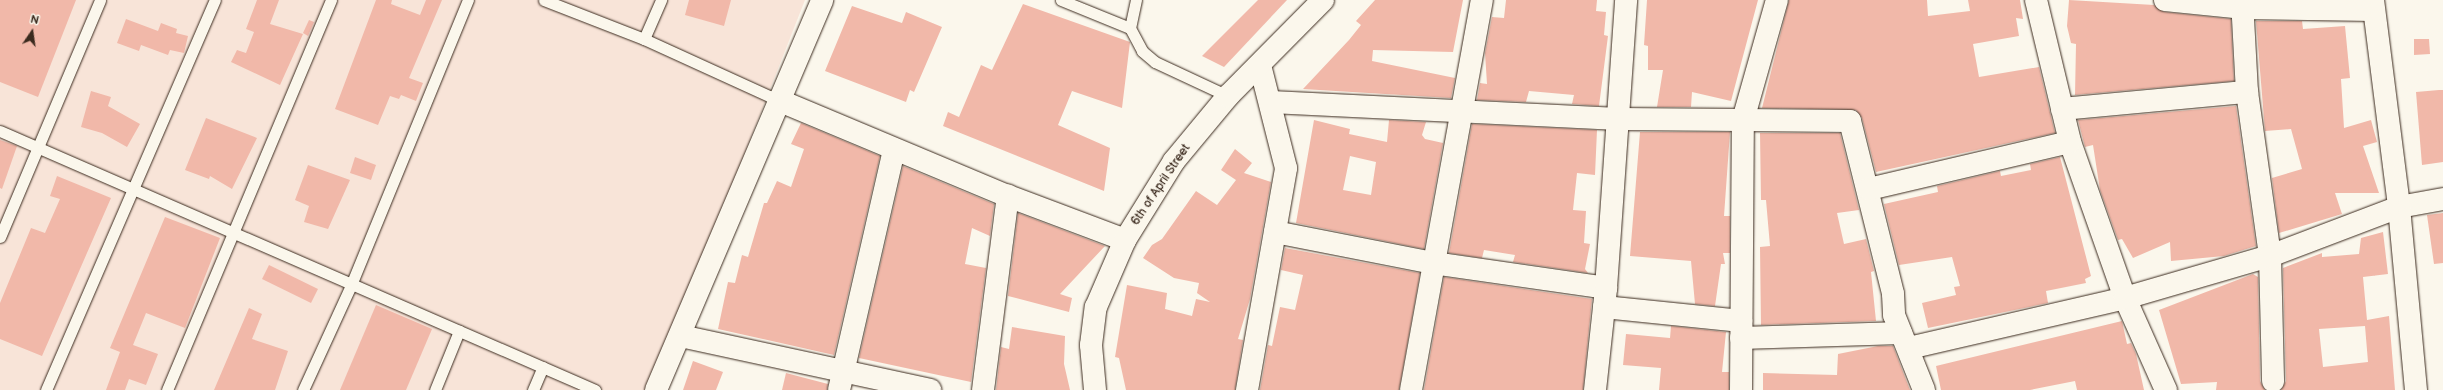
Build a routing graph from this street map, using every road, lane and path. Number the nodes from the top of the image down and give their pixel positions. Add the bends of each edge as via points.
1 (100, 0) edge
2 (215, 0) edge
3 (331, 0) edge
4 (468, 0) edge
5 (544, 0) edge
6 (661, 0) edge
7 (822, 0) edge
8 (1061, 0) edge
9 (1136, 0) edge
10 (1323, 0) edge
11 (1482, 0) edge
12 (1626, 0) edge
13 (1777, 0) edge
14 (2036, 0) edge
15 (2165, 0) edge
16 (2242, 4) edge
17 (2373, 5) edge
18 (1130, 28) junction
19 (644, 39) junction
20 (1260, 65) junction
21 (2247, 92) junction
22 (1228, 96) junction
23 (778, 100) junction
24 (1271, 102) junction
25 (2062, 109) junction
26 (1459, 111) junction
27 (1619, 119) junction
28 (1743, 120) junction
29 (0, 131) edge
30 (2070, 142) junction
31 (38, 146) junction
32 (894, 148) junction
33 (133, 188) junction
34 (1869, 189) junction
35 (1008, 196) junction
36 (2443, 199) edge
37 (2399, 206) junction
38 (1275, 232) junction
39 (232, 233) junction
40 (0, 237) edge
41 (1124, 240) junction
42 (2270, 256) junction
43 (1432, 263) junction
44 (351, 285) junction
45 (1605, 298) junction
46 (2125, 298) junction
47 (1741, 330) junction
48 (459, 331) junction
49 (681, 336) junction
50 (1905, 341) junction
51 (543, 367) junction
52 (840, 381) edge
53 (2273, 381) dead end
54 (46, 390) edge
55 (167, 390) edge
56 (303, 390) edge
57 (435, 390) edge
58 (533, 390) edge
59 (596, 390) edge
60 (656, 390) edge
61 (930, 390) edge
62 (984, 390) edge
63 (1095, 390) edge
64 (1247, 390) edge
65 (1411, 390) edge
66 (1595, 390) edge
67 (1741, 390) edge
68 (1924, 390) edge
69 (2166, 390) edge
70 (2416, 390) edge

1 - 31 lane
2 - 33 lane
3 - 39 lane
4 - 44 lane
5 - 19 lane
6 - 19 lane
7 - 23 street
8 - 18 lane
9 - 18 lane
10 - 20 street, 6th of April Street
11 - 26 street
12 - 27 street
13 - 28 street
14 - 25 street
15 - 16 street
16 - 17 street
16 - 21 street
17 - 37 street
18 - 22 lane via 1142,51 1155,62
19 - 23 lane
20 - 22 street, 6th of April Street
20 - 24 street
21 - 25 street
21 - 42 street
22 - 41 street, 6th of April Street via 1174,161
23 - 32 street
23 - 49 street
24 - 26 street
24 - 38 street via 1286,168
25 - 30 street
26 - 27 street
26 - 43 street
27 - 28 street
27 - 45 street
28 - 34 street via 1850,121
28 - 47 street
29 - 31 lane
30 - 34 street
30 - 46 street
31 - 33 lane
31 - 40 lane
32 - 35 street
32 - 52 street
33 - 39 lane
33 - 54 lane
34 - 50 street via 1893,294 1894,315
35 - 41 street
35 - 62 street
36 - 37 street
37 - 42 street
37 - 70 street
38 - 43 street
38 - 64 street
39 - 44 lane
39 - 55 lane
41 - 63 street, 6th of April Street via 1096,307 1091,345
42 - 46 street
42 - 53 street
43 - 45 street
43 - 65 street
44 - 48 lane
44 - 56 lane
45 - 47 street
45 - 66 street
46 - 50 street
46 - 69 street
47 - 50 street
47 - 67 street
48 - 51 lane
48 - 57 lane
49 - 52 street
49 - 60 street
50 - 68 street
51 - 58 lane
51 - 59 lane
52 - 61 street

